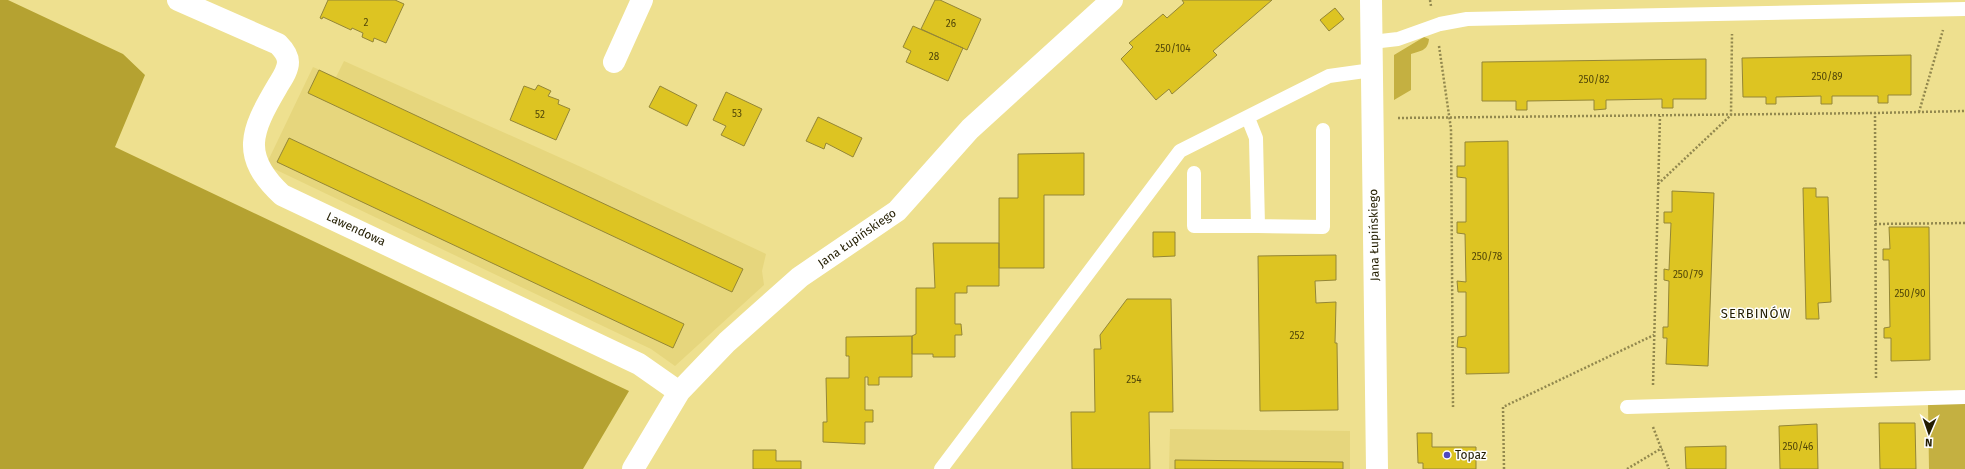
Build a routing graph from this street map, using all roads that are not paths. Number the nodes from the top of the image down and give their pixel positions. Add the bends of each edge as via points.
1 (178, 0) edge
2 (642, 0) edge
3 (1112, 0) edge
4 (1372, 0) edge
5 (1965, 9) edge
6 (1372, 42) junction
7 (614, 62) dead end
8 (1372, 70) junction
9 (1248, 118) junction
10 (1323, 130) dead end
11 (1194, 173) dead end
12 (1258, 226) junction
13 (679, 392) junction
14 (1965, 397) edge
15 (1626, 407) dead end
16 (633, 469) edge
17 (941, 469) edge
18 (1378, 469) edge

1 - 13 street, Lawendowa via 278,44 285,52 287,70 261,114 254,134 254,153 259,168 268,182 282,194 639,364
2 - 7 street
3 - 13 street, Jana Łupińskiego via 970,129 896,211 800,277 727,342
4 - 6 street, Jana Łupińskiego
5 - 6 lane via 1467,19 1398,39
6 - 8 street, Jana Łupińskiego
8 - 9 lane via 1328,76
8 - 18 street, Jana Łupińskiego
9 - 12 lane via 1256,138
9 - 17 lane via 1180,151
10 - 12 lane via 1323,227
11 - 12 lane via 1194,226
13 - 16 street, Jana Łupińskiego
14 - 15 lane

